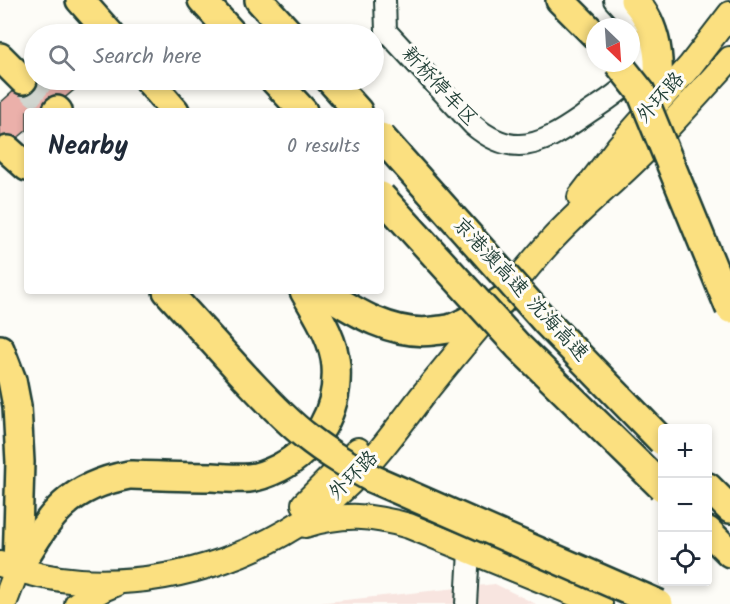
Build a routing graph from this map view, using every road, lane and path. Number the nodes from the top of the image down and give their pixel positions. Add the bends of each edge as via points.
1 (80, 0) edge
2 (202, 0) edge
3 (259, 0) edge
4 (385, 0) edge
5 (544, 0) edge
6 (560, 0) edge
7 (614, 0) edge
8 (634, 0) edge
9 (730, 14) edge
10 (101, 24) edge
11 (224, 24) edge
12 (281, 24) edge
13 (586, 26) edge
14 (586, 27) edge
15 (0, 57) edge
16 (730, 58) edge
17 (625, 72) edge
18 (23, 80) tunnel mouth
19 (157, 90) edge
20 (283, 90) edge
21 (339, 90) edge
22 (172, 108) edge
23 (300, 108) edge
24 (355, 108) edge
25 (650, 112) junction
26 (384, 140) edge
27 (384, 199) edge
28 (550, 241) junction
29 (170, 294) edge
30 (306, 294) edge
31 (327, 294) edge
32 (501, 301) junction
33 (730, 309) edge
34 (0, 349) edge
35 (0, 355) edge
36 (451, 360) junction
37 (0, 397) edge
38 (658, 436) edge
39 (658, 482) edge
40 (712, 491) edge
41 (730, 509) edge
42 (709, 532) edge
43 (280, 534) junction
44 (469, 551) junction
45 (730, 553) edge
46 (229, 558) junction
47 (9, 567) edge
48 (123, 581) junction
49 (4, 604) edge
50 (20, 604) edge
51 (77, 604) edge
52 (466, 604) edge
53 (600, 604) edge
54 (659, 604) edge

1 - 10 highway
2 - 11 highway
3 - 12 highway
4 - 7 street, 新桥停车区 via 386,31 457,108 487,136 519,145 568,127 617,93 636,72 640,61 638,35
5 - 14 street
6 - 13 highway
8 - 25 highway via 647,19 657,47 658,84
9 - 25 main road, 外环路
15 - 18 highway
16 - 28 main road, 外环路 via 644,152
17 - 33 highway, bridge via 641,92
19 - 22 highway
20 - 23 highway
21 - 24 highway
25 - 28 main road, 外环路 via 600,170
26 - 38 highway, 京港澳高速 沈海高速, bridge via 546,322
27 - 39 highway, 京港澳高速 沈海高速, bridge via 518,346
28 - 32 main road, 外环路
29 - 54 highway, bridge via 276,409 341,461 405,494
30 - 47 highway via 330,343 336,385 326,422 303,452 268,473 249,478 129,475 93,485 55,513
31 - 32 highway via 377,322 425,332 450,329
32 - 36 main road, 外环路
34 - 47 highway via 18,406 20,462
35 - 37 highway
36 - 43 main road, 外环路 via 349,484
36 - 46 main road, 外环路 via 292,514
40 - 41 highway
42 - 45 highway
43 - 44 main road via 320,520 364,516 409,526
43 - 46 main road, 外环路
44 - 52 street
44 - 53 main road
46 - 48 main road, 外环路 via 170,575
47 - 48 main road, 外环路 via 78,581
47 - 49 main road
47 - 50 main road
48 - 51 main road

